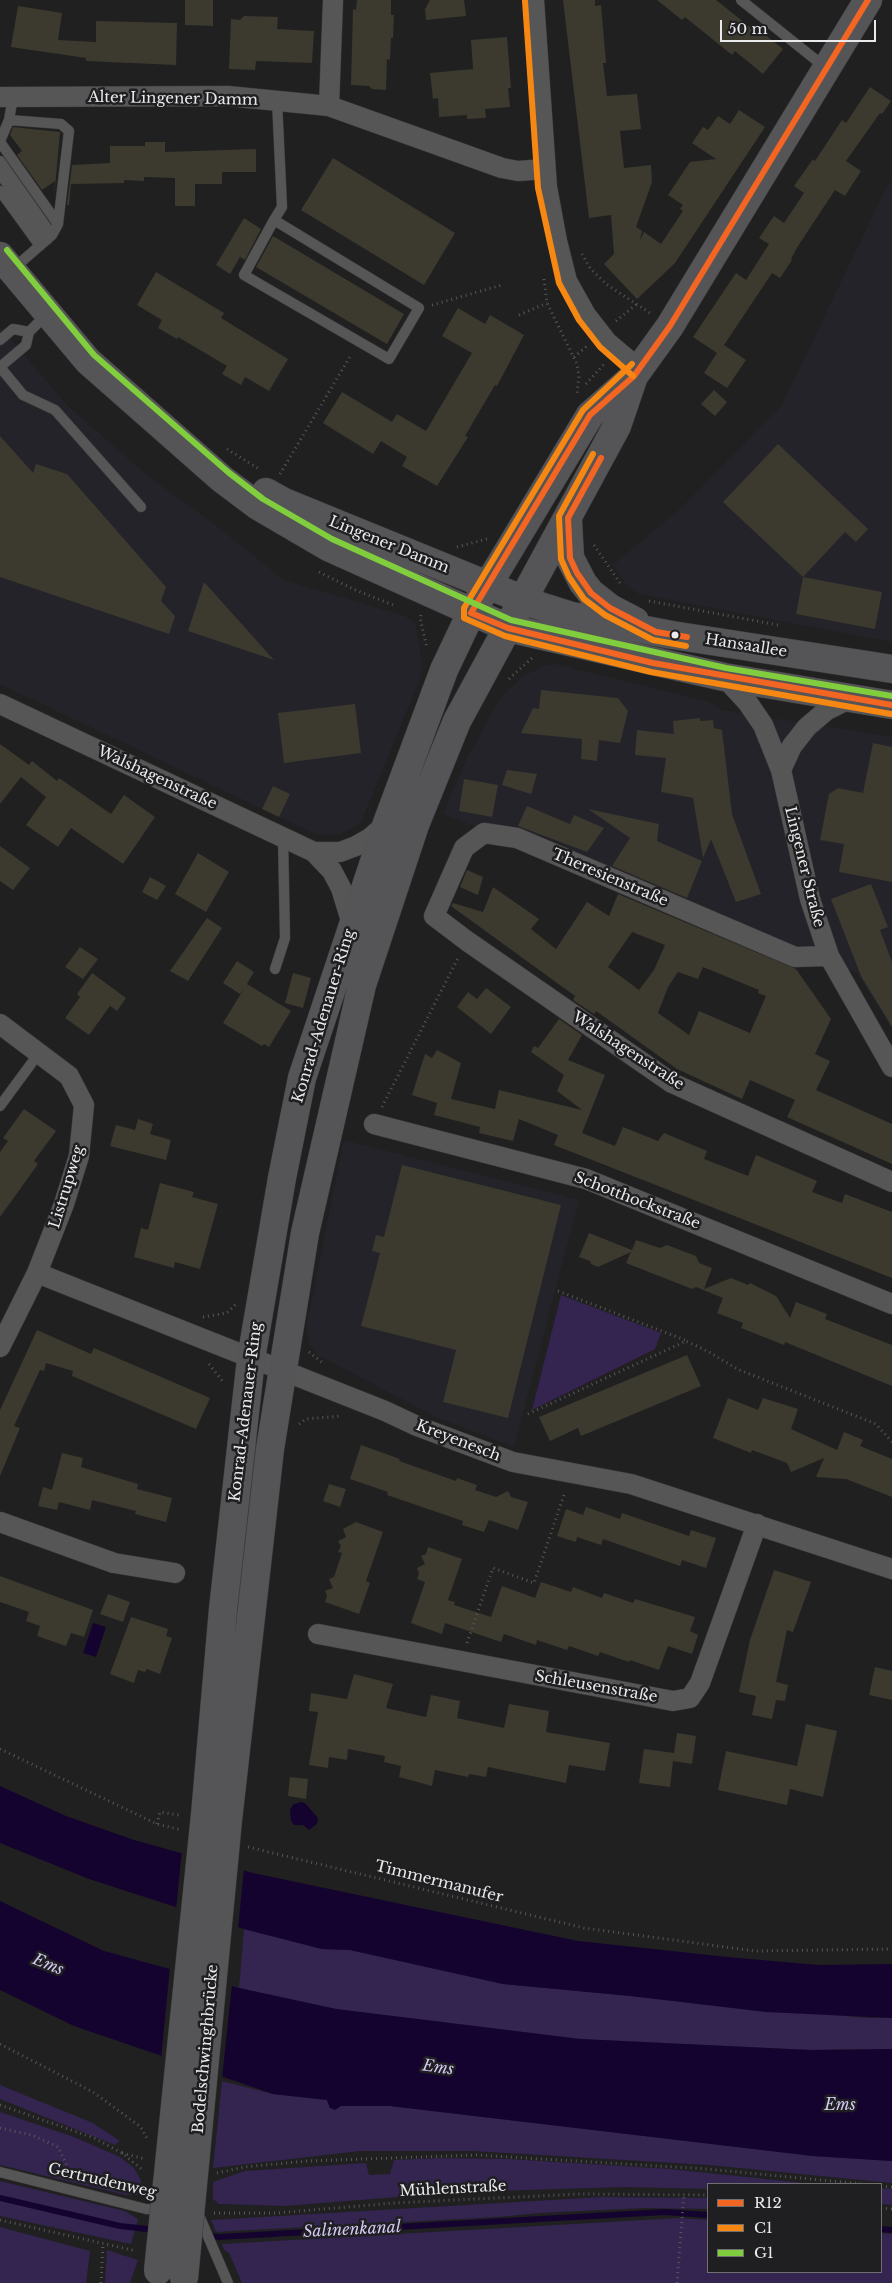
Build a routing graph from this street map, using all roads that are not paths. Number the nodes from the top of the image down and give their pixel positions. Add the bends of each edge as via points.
1 (332, 0) edge
2 (534, 0) edge
3 (741, 0) edge
4 (868, 0) edge
5 (827, 68) junction
6 (6, 97) edge
7 (277, 101) junction
8 (329, 106) junction
9 (9, 120) junction
10 (0, 142) edge
11 (0, 161) edge
12 (545, 169) junction
13 (0, 174) edge
14 (0, 191) edge
15 (274, 220) junction
16 (58, 224) junction
17 (46, 240) junction
18 (5, 264) edge
19 (38, 323) junction
20 (0, 340) edge
21 (0, 367) edge
22 (637, 372) junction
23 (186, 448) junction
24 (141, 507) dead end
25 (568, 518) junction
26 (486, 584) junction
27 (524, 600) junction
28 (471, 613) junction
29 (508, 628) junction
30 (656, 632) junction
31 (892, 669) edge
32 (724, 677) junction
33 (851, 698) junction
34 (891, 703) edge
35 (0, 704) edge
36 (781, 770) junction
37 (387, 823) junction
38 (283, 836) junction
39 (314, 852) junction
40 (434, 916) joint
41 (352, 924) junction
42 (829, 956) junction
43 (274, 969) dead end
44 (0, 1024) edge
45 (39, 1053) junction
46 (892, 1067) edge
47 (0, 1106) edge
48 (374, 1124) road end
49 (892, 1182) edge
50 (38, 1273) junction
51 (892, 1304) edge
52 (0, 1347) edge
53 (251, 1359) junction
54 (282, 1372) junction
55 (0, 1522) edge
56 (757, 1524) junction
57 (892, 1569) edge
58 (176, 1573) dead end
59 (318, 1634) dead end
60 (200, 1818) junction
61 (0, 2172) edge
62 (157, 2277) edge
63 (184, 2281) edge
64 (228, 2283) edge

1 - 8 street
2 - 12 street
3 - 5 lane
4 - 5 main road, Konrad-Adenauer-Ring
5 - 22 main road, Konrad-Adenauer-Ring via 670,326
6 - 7 street, Alter Lingener Damm via 228,96
6 - 9 lane
7 - 8 street, Alter Lingener Damm
7 - 15 lane via 282,207
8 - 12 street, Alter Lingener Damm via 502,168 518,171
9 - 10 lane
9 - 16 lane via 61,124 69,131
10 - 16 lane
11 - 17 lane
12 - 22 street via 567,281 586,315
13 - 17 lane
14 - 17 lane
15 - 15 lane via 244,276 389,359 419,308
16 - 17 lane
17 - 18 lane
18 - 19 main road, Lingener Damm
19 - 20 lane via 13,329
19 - 21 lane via 26,345
19 - 23 main road, Lingener Damm via 88,361
21 - 24 lane via 23,396 55,410
22 - 25 main road, Konrad-Adenauer-Ring via 617,426
22 - 26 main road, Konrad-Adenauer-Ring via 590,415
23 - 26 main road, Lingener Damm via 284,502
23 - 28 main road, Lingener Damm via 258,506 328,547
25 - 27 main road, Konrad-Adenauer-Ring
25 - 30 main road via 570,558 591,593 610,608
26 - 27 main road, Hansaallee
26 - 28 main road, Konrad-Adenauer-Ring
27 - 29 main road, Konrad-Adenauer-Ring
27 - 30 main road, Hansaallee via 572,616
28 - 29 main road
28 - 37 main road, Konrad-Adenauer-Ring via 444,670
29 - 32 main road
29 - 54 main road, Konrad-Adenauer-Ring via 458,722 422,808 362,985 305,1233
30 - 31 main road, Hansaallee
32 - 33 main road
32 - 36 street, Lingener Straße via 748,703 763,726
33 - 34 main road
33 - 36 street via 827,710 807,727 792,746
35 - 38 street, Walshagenstraße
36 - 42 street, Lingener Straße via 810,899
37 - 39 street, Walshagenstraße via 356,846 340,852
37 - 41 main road, Konrad-Adenauer-Ring
38 - 39 street, Walshagenstraße
38 - 43 lane via 285,938
39 - 41 street, Walshagenstraße via 332,871 341,888
40 - 42 street, Theresienstraße via 464,848 484,833 516,838 795,956
40 - 49 street, Walshagenstraße via 672,1084
41 - 53 main road, Konrad-Adenauer-Ring via 302,1078
42 - 46 street, Lingener Straße
44 - 45 street, Listrupweg
45 - 47 lane
45 - 50 street, Listrupweg via 69,1076 84,1105 80,1156
48 - 51 street, Schotthockstraße via 586,1179
50 - 52 street, Listrupweg
50 - 53 street, Kreyenesch
53 - 54 street, Kreyenesch
53 - 60 main road, Konrad-Adenauer-Ring
54 - 56 street, Kreyenesch via 513,1462 631,1484
54 - 60 main road, Konrad-Adenauer-Ring
55 - 58 street via 114,1563
56 - 57 street, Kreyenesch
56 - 59 street, Schleusenstraße via 700,1683 690,1698 673,1701
60 - 62 main road, Bodelschwinghbrücke, bridge
60 - 63 main road, Bodelschwinghbrücke, bridge
61 - 64 lane, Gertrudenweg via 146,2209 176,2211 200,2218

